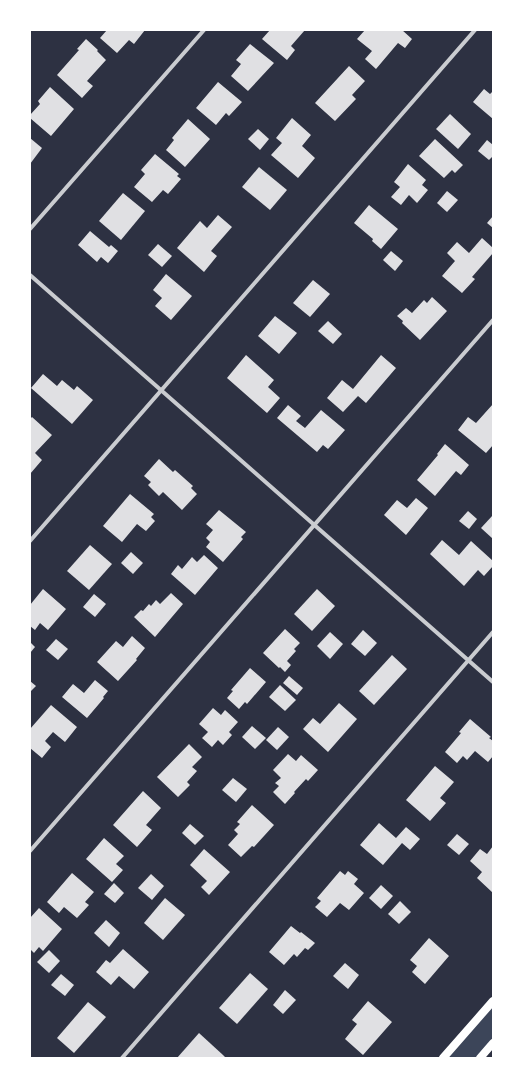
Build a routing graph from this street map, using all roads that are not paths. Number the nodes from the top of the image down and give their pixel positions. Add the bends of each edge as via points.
1 (204, 30) edge
2 (474, 30) edge
3 (30, 229) edge
4 (30, 275) edge
5 (493, 320) edge
6 (161, 390) junction
7 (314, 525) junction
8 (30, 541) edge
9 (493, 632) edge
10 (468, 660) junction
11 (493, 682) edge
12 (30, 851) edge
13 (493, 1001) edge
14 (493, 1043) edge
15 (122, 1058) edge
16 (443, 1058) edge
17 (480, 1058) edge

1 - 3 street
2 - 6 street
4 - 6 street
5 - 7 street
6 - 7 street
6 - 8 street
7 - 10 street
7 - 12 street
9 - 10 street
10 - 11 street
10 - 15 street
13 - 16 main road
14 - 17 main road

